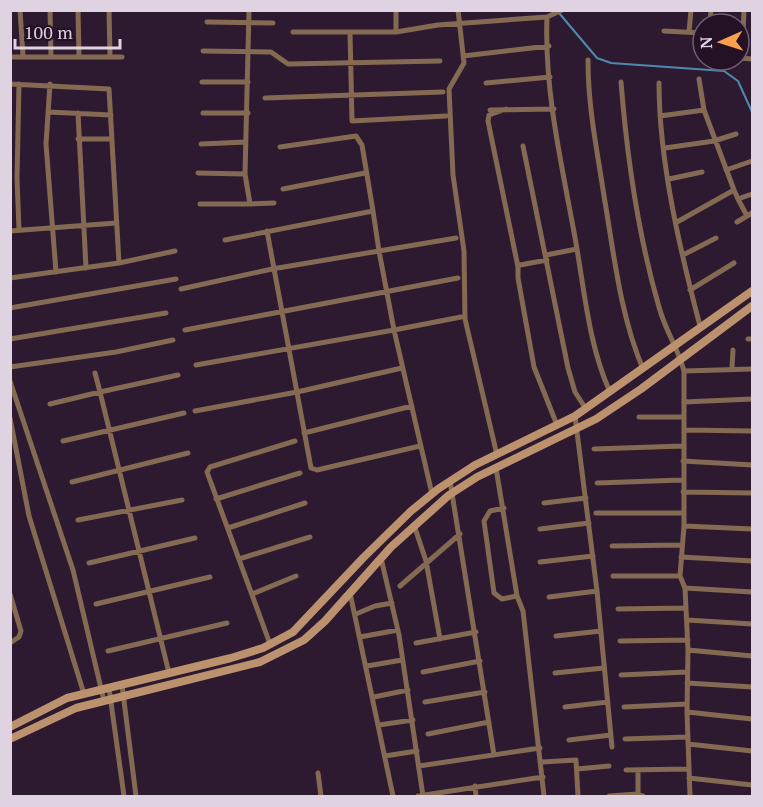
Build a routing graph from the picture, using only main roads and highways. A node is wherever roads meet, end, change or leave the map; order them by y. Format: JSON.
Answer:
{"nodes":[{"id":1,"x":753,"y":291,"type":"edge"},
{"id":2,"x":753,"y":306,"type":"edge"},
{"id":3,"x":10,"y":728,"type":"edge"},
{"id":4,"x":10,"y":739,"type":"edge"}],
"edges":[{"from":1,"to":3,"type":"main road"},
{"from":2,"to":4,"type":"main road"}]}
